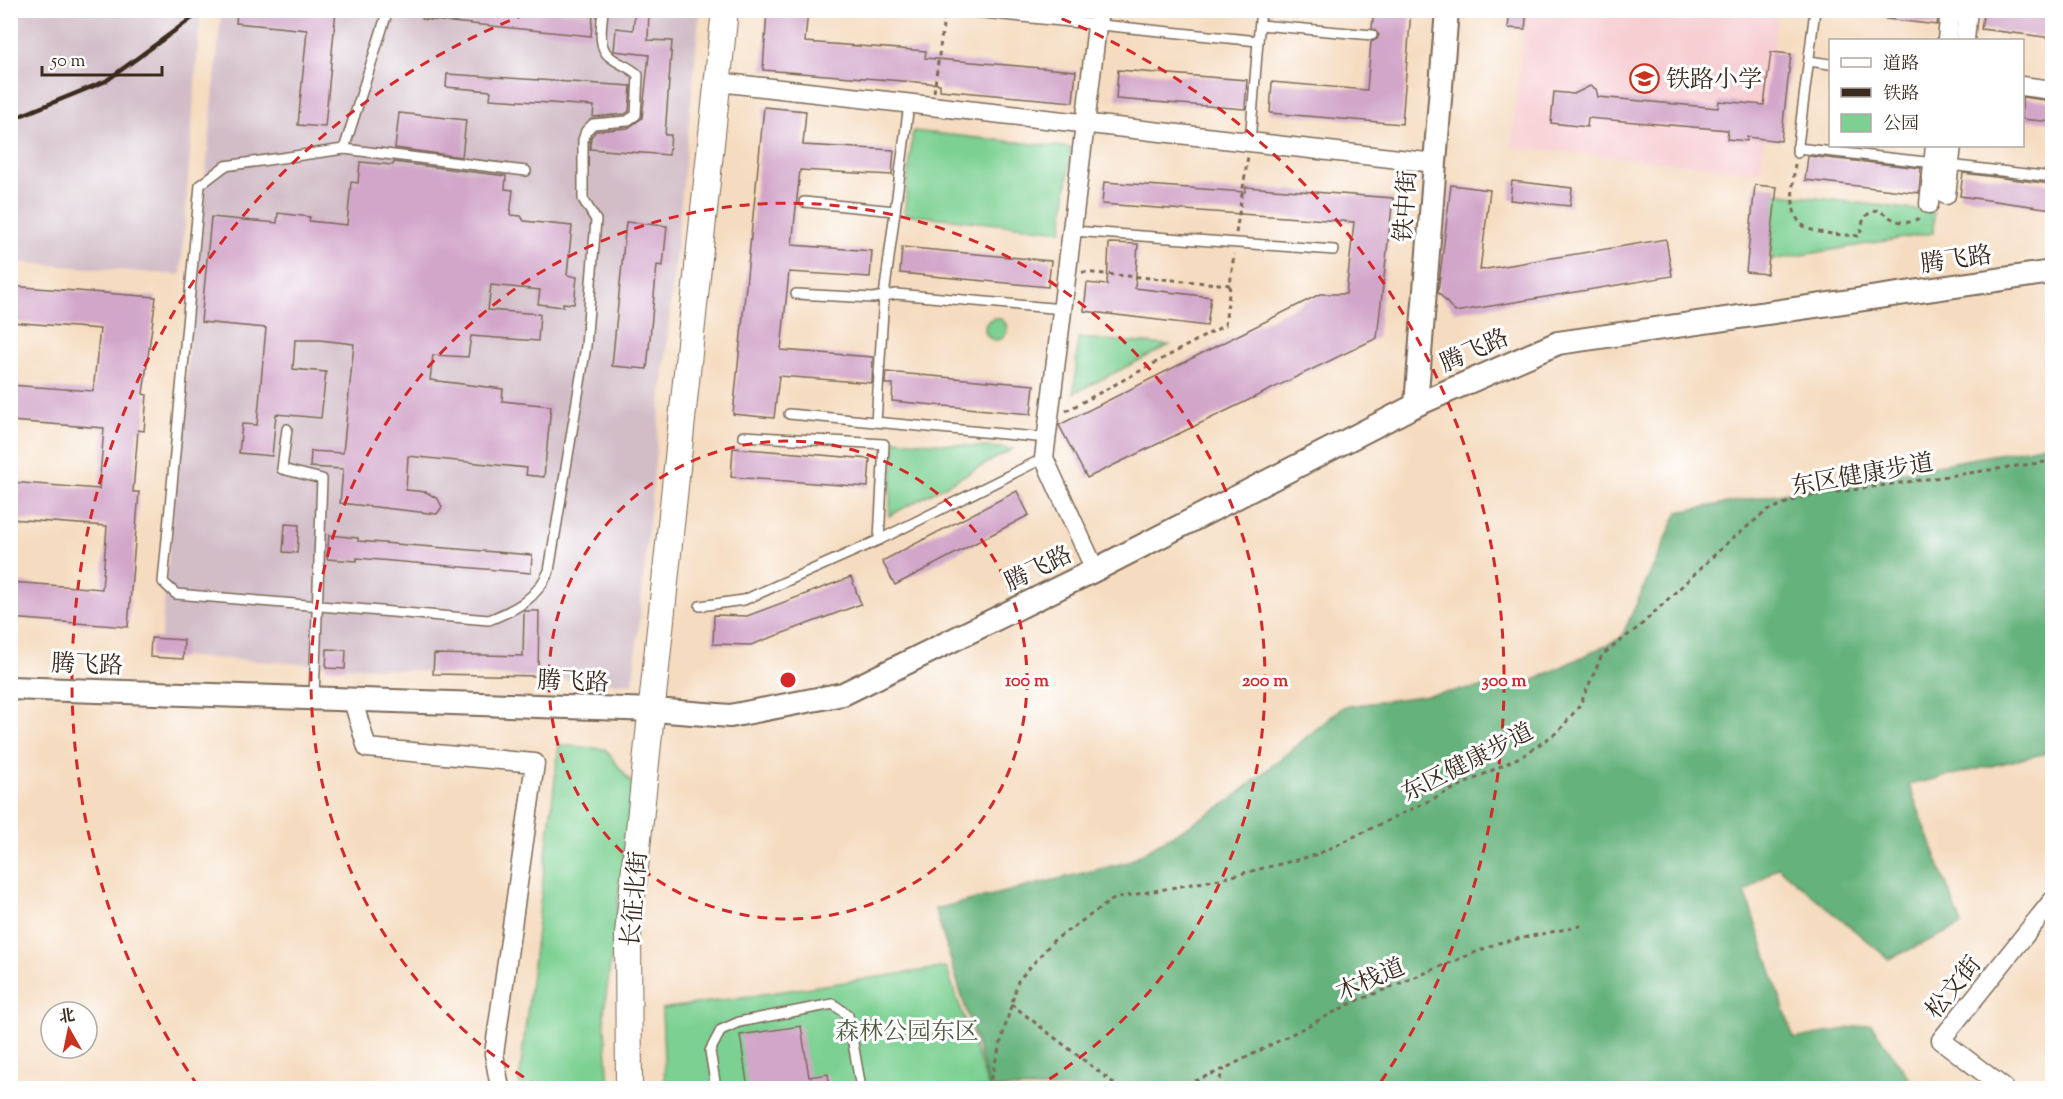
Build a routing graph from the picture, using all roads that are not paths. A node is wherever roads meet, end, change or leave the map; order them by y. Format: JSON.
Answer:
{"nodes":[{"id":1,"x":388,"y":10,"type":"edge"},
{"id":2,"x":603,"y":10,"type":"edge"},
{"id":3,"x":726,"y":10,"type":"edge"},
{"id":4,"x":954,"y":10,"type":"edge"},
{"id":5,"x":1261,"y":10,"type":"edge"},
{"id":6,"x":1447,"y":10,"type":"edge"},
{"id":7,"x":1815,"y":10,"type":"edge"},
{"id":8,"x":1950,"y":10,"type":"edge"},
{"id":9,"x":1968,"y":10,"type":"edge"},
{"id":10,"x":1098,"y":18,"type":"edge"},
{"id":11,"x":1260,"y":26,"type":"junction"},
{"id":12,"x":1372,"y":34,"type":"dead end"},
{"id":13,"x":1947,"y":39,"type":"edge"},
{"id":14,"x":1965,"y":39,"type":"edge"},
{"id":15,"x":1258,"y":41,"type":"junction"},
{"id":16,"x":1809,"y":62,"type":"junction"},
{"id":17,"x":1829,"y":64,"type":"edge"},
{"id":18,"x":718,"y":82,"type":"junction"},
{"id":19,"x":2024,"y":86,"type":"edge"},
{"id":20,"x":2052,"y":90,"type":"edge"},
{"id":21,"x":909,"y":104,"type":"junction"},
{"id":22,"x":1087,"y":124,"type":"junction"},
{"id":23,"x":1250,"y":142,"type":"junction"},
{"id":24,"x":1951,"y":147,"type":"edge"},
{"id":25,"x":344,"y":149,"type":"junction"},
{"id":26,"x":1939,"y":158,"type":"edge"},
{"id":27,"x":1435,"y":163,"type":"junction"},
{"id":28,"x":526,"y":171,"type":"dead end"},
{"id":29,"x":2052,"y":177,"type":"edge"},
{"id":30,"x":1946,"y":195,"type":"dead end"},
{"id":31,"x":804,"y":202,"type":"dead end"},
{"id":32,"x":1929,"y":204,"type":"road end"},
{"id":33,"x":895,"y":211,"type":"junction"},
{"id":34,"x":1073,"y":231,"type":"junction"},
{"id":35,"x":1334,"y":250,"type":"dead end"},
{"id":36,"x":2052,"y":272,"type":"edge"},
{"id":37,"x":796,"y":294,"type":"dead end"},
{"id":38,"x":884,"y":296,"type":"junction"},
{"id":39,"x":1063,"y":309,"type":"junction"},
{"id":40,"x":1416,"y":405,"type":"junction"},
{"id":41,"x":789,"y":414,"type":"dead end"},
{"id":42,"x":876,"y":422,"type":"junction"},
{"id":43,"x":287,"y":429,"type":"dead end"},
{"id":44,"x":1048,"y":429,"type":"junction"},
{"id":45,"x":743,"y":436,"type":"dead end"},
{"id":46,"x":1044,"y":458,"type":"junction"},
{"id":47,"x":879,"y":540,"type":"junction"},
{"id":48,"x":1095,"y":570,"type":"junction"},
{"id":49,"x":317,"y":606,"type":"junction"},
{"id":50,"x":700,"y":606,"type":"dead end"},
{"id":51,"x":10,"y":688,"type":"edge"},
{"id":52,"x":314,"y":699,"type":"junction"},
{"id":53,"x":353,"y":701,"type":"junction"},
{"id":54,"x":654,"y":710,"type":"junction"},
{"id":55,"x":2052,"y":901,"type":"edge"},
{"id":56,"x":500,"y":1089,"type":"edge"},
{"id":57,"x":629,"y":1089,"type":"edge"},
{"id":58,"x":716,"y":1089,"type":"edge"},
{"id":59,"x":861,"y":1089,"type":"edge"},
{"id":60,"x":2004,"y":1089,"type":"edge"}],
"edges":[{"from":1,"to":25,"type":"lane"},
{"from":2,"to":49,"type":"lane"},
{"from":3,"to":18,"type":"main road","name":"长征北街"},
{"from":4,"to":10,"type":"lane"},
{"from":5,"to":11,"type":"lane"},
{"from":6,"to":27,"type":"street","name":"铁中街"},
{"from":7,"to":16,"type":"lane"},
{"from":8,"to":13,"type":"street"},
{"from":9,"to":14,"type":"street"},
{"from":10,"to":15,"type":"lane"},
{"from":10,"to":22,"type":"street"},
{"from":11,"to":12,"type":"lane"},
{"from":11,"to":15,"type":"lane"},
{"from":15,"to":23,"type":"lane"},
{"from":16,"to":17,"type":"lane"},
{"from":16,"to":26,"type":"lane"},
{"from":18,"to":21,"type":"street"},
{"from":18,"to":54,"type":"main road","name":"长征北街"},
{"from":19,"to":20,"type":"street"},
{"from":21,"to":22,"type":"street"},
{"from":21,"to":33,"type":"lane"},
{"from":22,"to":23,"type":"street"},
{"from":22,"to":34,"type":"street"},
{"from":23,"to":27,"type":"street"},
{"from":24,"to":26,"type":"street"},
{"from":25,"to":28,"type":"lane"},
{"from":25,"to":49,"type":"lane"},
{"from":26,"to":29,"type":"lane"},
{"from":26,"to":30,"type":"street"},
{"from":26,"to":32,"type":"street"},
{"from":27,"to":40,"type":"street","name":"铁中街"},
{"from":31,"to":33,"type":"lane"},
{"from":33,"to":38,"type":"lane"},
{"from":34,"to":35,"type":"lane"},
{"from":34,"to":39,"type":"street"},
{"from":36,"to":40,"type":"street","name":"腾飞路"},
{"from":37,"to":38,"type":"lane"},
{"from":38,"to":39,"type":"lane"},
{"from":38,"to":42,"type":"lane"},
{"from":39,"to":44,"type":"street"},
{"from":40,"to":48,"type":"street","name":"腾飞路"},
{"from":41,"to":42,"type":"lane"},
{"from":42,"to":44,"type":"lane"},
{"from":43,"to":49,"type":"lane"},
{"from":44,"to":46,"type":"street"},
{"from":45,"to":47,"type":"lane"},
{"from":46,"to":47,"type":"lane"},
{"from":46,"to":48,"type":"street"},
{"from":47,"to":50,"type":"lane"},
{"from":48,"to":54,"type":"street","name":"腾飞路"},
{"from":49,"to":52,"type":"lane"},
{"from":51,"to":52,"type":"street","name":"腾飞路"},
{"from":52,"to":53,"type":"street","name":"腾飞路"},
{"from":53,"to":54,"type":"street","name":"腾飞路"},
{"from":53,"to":56,"type":"street"},
{"from":54,"to":57,"type":"main road","name":"长征北街"},
{"from":55,"to":60,"type":"street","name":"松文街"},
{"from":58,"to":59,"type":"lane"}]}
